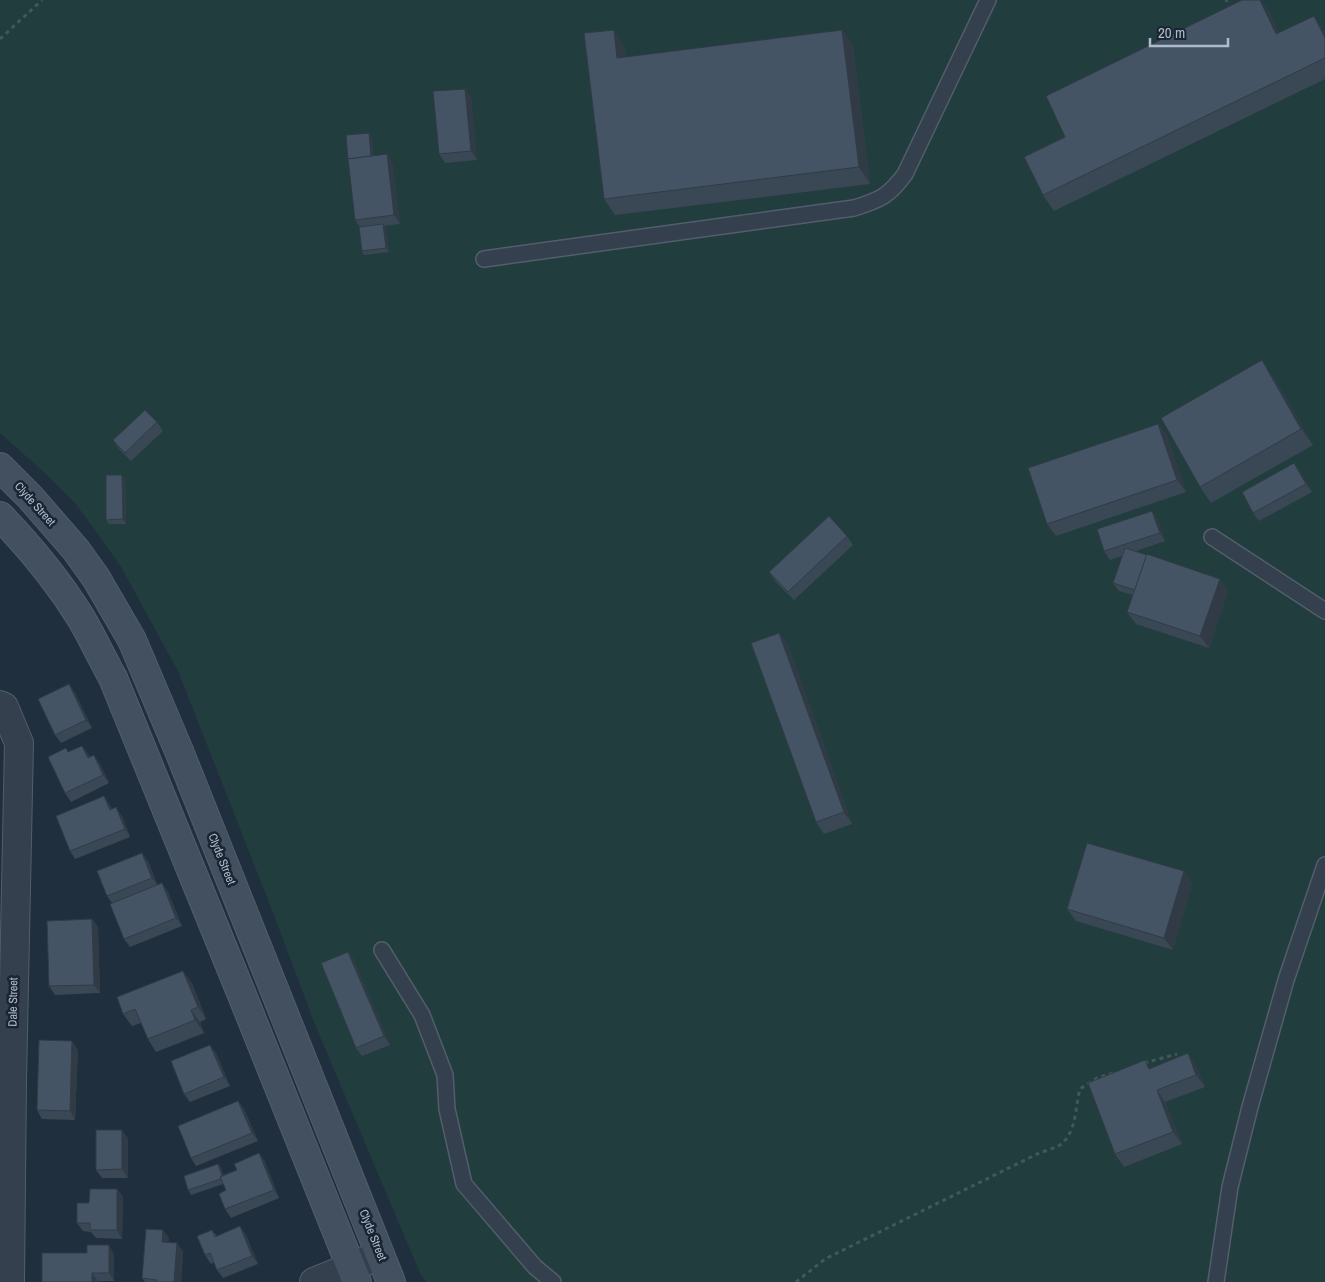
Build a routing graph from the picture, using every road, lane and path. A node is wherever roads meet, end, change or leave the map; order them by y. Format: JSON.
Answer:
{"nodes":[{"id":1,"x":42,"y":0,"type":"edge"},
{"id":2,"x":988,"y":0,"type":"edge"},
{"id":3,"x":0,"y":39,"type":"edge"},
{"id":4,"x":484,"y":258,"type":"dead end"},
{"id":5,"x":0,"y":467,"type":"edge"},
{"id":6,"x":0,"y":516,"type":"edge"},
{"id":7,"x":1212,"y":537,"type":"dead end"},
{"id":8,"x":1325,"y":611,"type":"edge"},
{"id":9,"x":6,"y":714,"type":"edge"},
{"id":10,"x":1325,"y":865,"type":"edge"},
{"id":11,"x":382,"y":950,"type":"dead end"},
{"id":12,"x":1178,"y":1054,"type":"dead end"},
{"id":13,"x":1141,"y":1064,"type":"edge"},
{"id":14,"x":1123,"y":1070,"type":"edge"},
{"id":15,"x":380,"y":1255,"type":"junction"},
{"id":16,"x":354,"y":1274,"type":"edge"},
{"id":17,"x":10,"y":1282,"type":"edge"},
{"id":18,"x":314,"y":1282,"type":"edge"},
{"id":19,"x":391,"y":1282,"type":"edge"},
{"id":20,"x":553,"y":1282,"type":"edge"},
{"id":21,"x":796,"y":1282,"type":"edge"},
{"id":22,"x":1216,"y":1282,"type":"edge"}],
"edges":[{"from":1,"to":3,"type":"path"},
{"from":2,"to":4,"type":"lane"},
{"from":5,"to":15,"type":"main road","name":"Clyde Street"},
{"from":6,"to":16,"type":"main road"},
{"from":7,"to":8,"type":"lane"},
{"from":9,"to":17,"type":"street","name":"Dale Street"},
{"from":10,"to":22,"type":"lane"},
{"from":11,"to":20,"type":"lane"},
{"from":12,"to":13,"type":"path"},
{"from":14,"to":21,"type":"path"},
{"from":15,"to":16,"type":"street"},
{"from":15,"to":19,"type":"main road","name":"Clyde Street"},
{"from":16,"to":18,"type":"street"}]}
